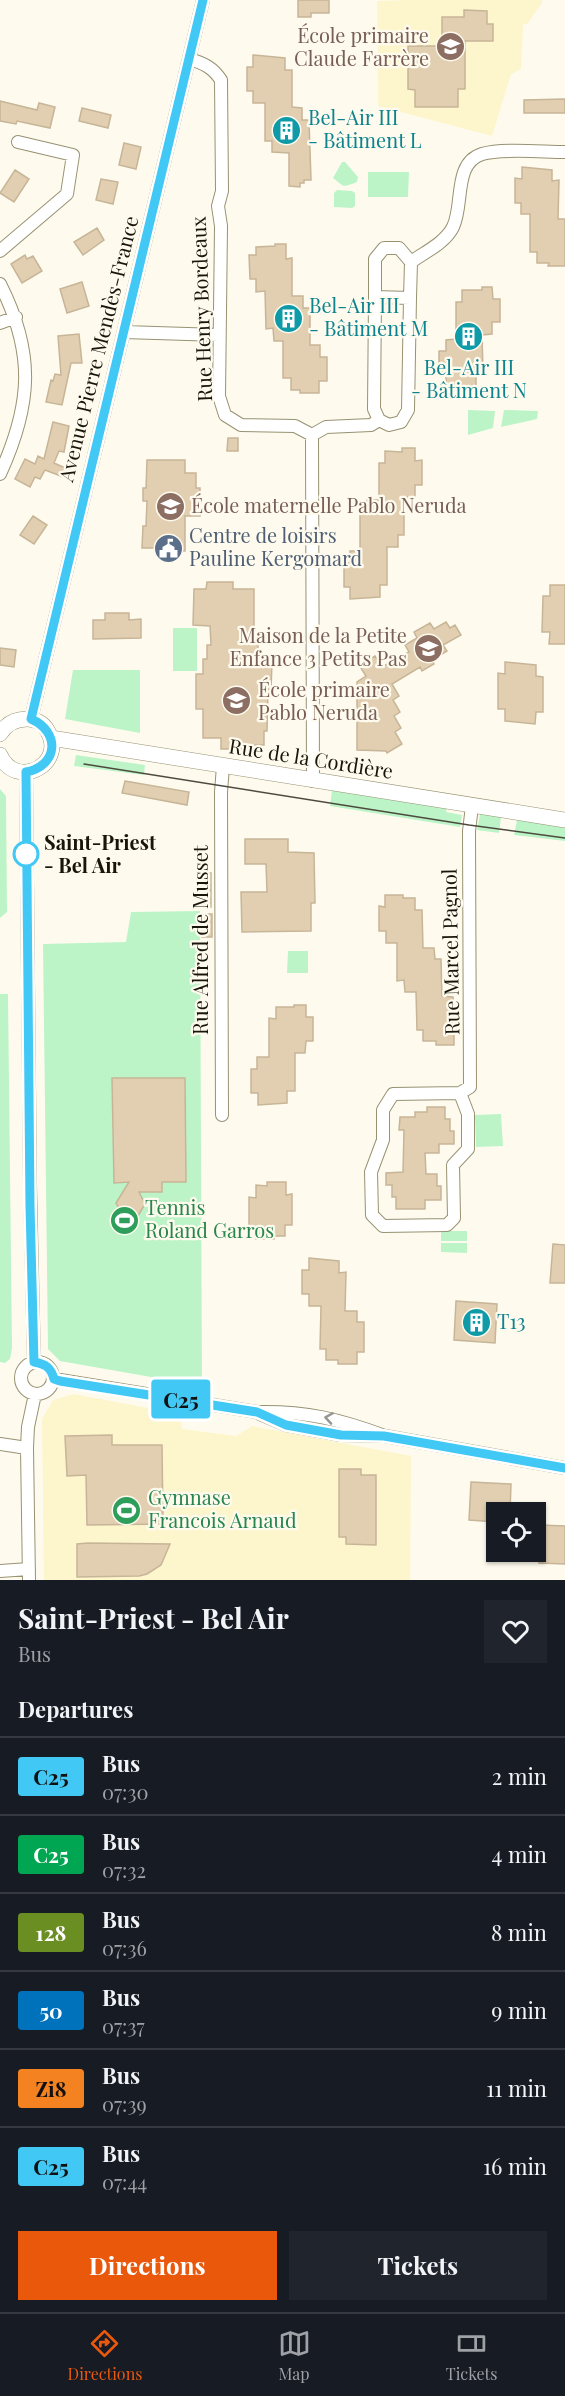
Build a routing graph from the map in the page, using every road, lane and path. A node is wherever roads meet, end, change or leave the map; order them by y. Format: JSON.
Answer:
{"nodes":[{"id":1,"x":203,"y":0,"type":"edge"},
{"id":2,"x":189,"y":59,"type":"junction"},
{"id":3,"x":18,"y":142,"type":"dead end"},
{"id":4,"x":565,"y":152,"type":"edge"},
{"id":5,"x":0,"y":251,"type":"edge"},
{"id":6,"x":411,"y":262,"type":"junction"},
{"id":7,"x":0,"y":284,"type":"edge"},
{"id":8,"x":375,"y":297,"type":"junction"},
{"id":9,"x":410,"y":298,"type":"junction"},
{"id":10,"x":16,"y":317,"type":"junction"},
{"id":11,"x":0,"y":323,"type":"edge"},
{"id":12,"x":124,"y":332,"type":"junction"},
{"id":13,"x":219,"y":335,"type":"junction"},
{"id":14,"x":379,"y":420,"type":"junction"},
{"id":15,"x":312,"y":435,"type":"junction"},
{"id":16,"x":0,"y":474,"type":"edge"},
{"id":17,"x":31,"y":719,"type":"junction"},
{"id":18,"x":0,"y":734,"type":"edge"},
{"id":19,"x":51,"y":738,"type":"junction"},
{"id":20,"x":0,"y":755,"type":"edge"},
{"id":21,"x":223,"y":766,"type":"junction"},
{"id":22,"x":26,"y":772,"type":"junction"},
{"id":23,"x":313,"y":781,"type":"junction"},
{"id":24,"x":472,"y":806,"type":"junction"},
{"id":25,"x":565,"y":820,"type":"edge"},
{"id":26,"x":460,"y":1093,"type":"junction"},
{"id":27,"x":222,"y":1115,"type":"dead end"},
{"id":28,"x":34,"y":1362,"type":"junction"},
{"id":29,"x":54,"y":1379,"type":"junction"},
{"id":30,"x":35,"y":1394,"type":"junction"},
{"id":31,"x":0,"y":1444,"type":"edge"},
{"id":32,"x":27,"y":1448,"type":"junction"},
{"id":33,"x":565,"y":1468,"type":"edge"},
{"id":34,"x":0,"y":1571,"type":"edge"},
{"id":35,"x":29,"y":1575,"type":"edge"}],
"edges":[{"from":1,"to":2,"type":"street","name":"Avenue Pierre Mendès-France"},
{"from":2,"to":12,"type":"street","name":"Avenue Pierre Mendès-France"},
{"from":2,"to":13,"type":"street","name":"Rue Henry Bordeaux"},
{"from":3,"to":5,"type":"street"},
{"from":4,"to":6,"type":"street"},
{"from":6,"to":8,"type":"street"},
{"from":6,"to":9,"type":"street"},
{"from":7,"to":10,"type":"street"},
{"from":8,"to":9,"type":"street"},
{"from":8,"to":14,"type":"street"},
{"from":9,"to":14,"type":"street"},
{"from":10,"to":11,"type":"street"},
{"from":10,"to":16,"type":"street"},
{"from":12,"to":13,"type":"street"},
{"from":12,"to":17,"type":"street","name":"Avenue Pierre Mendès-France"},
{"from":13,"to":15,"type":"street","name":"Rue Henry Bordeaux"},
{"from":14,"to":15,"type":"street"},
{"from":15,"to":23,"type":"street"},
{"from":17,"to":18,"type":"street"},
{"from":17,"to":19,"type":"street"},
{"from":19,"to":21,"type":"street","name":"Rue de la Cordière"},
{"from":19,"to":22,"type":"street"},
{"from":20,"to":22,"type":"street"},
{"from":21,"to":23,"type":"street","name":"Rue de la Cordière"},
{"from":21,"to":27,"type":"street","name":"Rue Alfred de Musset"},
{"from":22,"to":28,"type":"street"},
{"from":23,"to":24,"type":"street","name":"Rue de la Cordière"},
{"from":24,"to":25,"type":"street","name":"Rue de la Cordière"},
{"from":24,"to":26,"type":"street","name":"Rue Marcel Pagnol"},
{"from":26,"to":26,"type":"street"},
{"from":28,"to":29,"type":"street"},
{"from":28,"to":30,"type":"street"},
{"from":29,"to":30,"type":"street"},
{"from":29,"to":33,"type":"street"},
{"from":30,"to":32,"type":"street"},
{"from":31,"to":32,"type":"street"},
{"from":32,"to":35,"type":"street"},
{"from":34,"to":35,"type":"street"}]}
